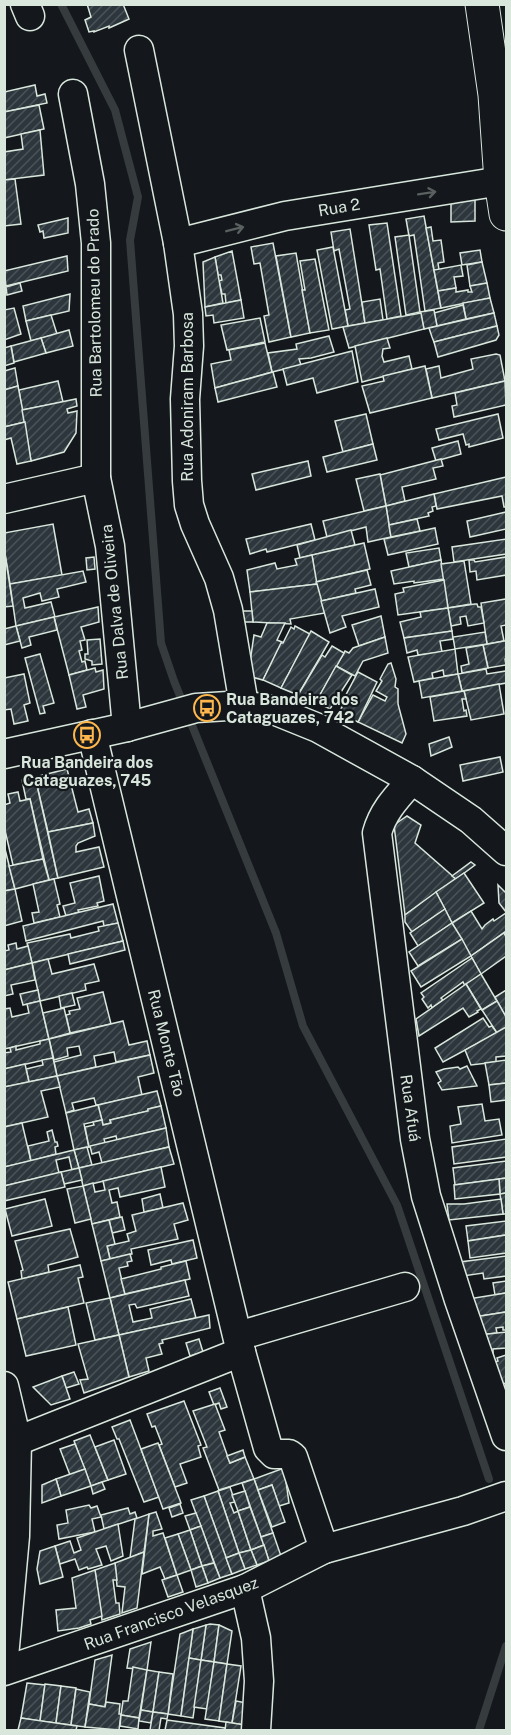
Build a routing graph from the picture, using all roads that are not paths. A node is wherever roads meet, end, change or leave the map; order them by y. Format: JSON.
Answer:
{"nodes":[{"id":1,"x":482,"y":4,"type":"edge"},
{"id":2,"x":139,"y":50,"type":"dead end"},
{"id":3,"x":73,"y":94,"type":"dead end"},
{"id":4,"x":501,"y":181,"type":"junction"},
{"id":5,"x":507,"y":214,"type":"edge"},
{"id":6,"x":178,"y":243,"type":"junction"},
{"id":7,"x":96,"y":478,"type":"junction"},
{"id":8,"x":4,"y":499,"type":"edge"},
{"id":9,"x":244,"y":705,"type":"junction"},
{"id":10,"x":140,"y":723,"type":"junction"},
{"id":11,"x":92,"y":734,"type":"junction"},
{"id":12,"x":4,"y":754,"type":"edge"},
{"id":13,"x":412,"y":780,"type":"junction"},
{"id":14,"x":507,"y":851,"type":"edge"},
{"id":15,"x":405,"y":1287,"type":"dead end"},
{"id":16,"x":240,"y":1344,"type":"junction"},
{"id":17,"x":4,"y":1386,"type":"edge"},
{"id":18,"x":507,"y":1436,"type":"edge"},
{"id":19,"x":17,"y":1441,"type":"junction"},
{"id":20,"x":507,"y":1496,"type":"edge"},
{"id":21,"x":324,"y":1549,"type":"junction"},
{"id":22,"x":245,"y":1589,"type":"junction"},
{"id":23,"x":4,"y":1657,"type":"edge"},
{"id":24,"x":4,"y":1671,"type":"edge"},
{"id":25,"x":256,"y":1731,"type":"edge"}],
"edges":[{"from":1,"to":4,"type":"main road"},
{"from":2,"to":6,"type":"street","name":"Rua Adoniram Barbosa"},
{"from":3,"to":7,"type":"street","name":"Rua Bartolomeu do Prado"},
{"from":4,"to":5,"type":"main road"},
{"from":6,"to":4,"type":"street","name":"Rua 2","one_way":true},
{"from":6,"to":9,"type":"street","name":"Rua Adoniram Barbosa"},
{"from":7,"to":8,"type":"street"},
{"from":7,"to":10,"type":"street","name":"Rua Dalva de Oliveira"},
{"from":9,"to":10,"type":"street"},
{"from":9,"to":13,"type":"street"},
{"from":10,"to":11,"type":"street"},
{"from":11,"to":12,"type":"street"},
{"from":11,"to":16,"type":"street","name":"Rua Monte Tão"},
{"from":13,"to":14,"type":"street"},
{"from":13,"to":18,"type":"street","name":"Rua Afuá"},
{"from":15,"to":16,"type":"street"},
{"from":16,"to":19,"type":"street"},
{"from":16,"to":21,"type":"street","name":"Rua Monte Tão"},
{"from":17,"to":19,"type":"street"},
{"from":19,"to":23,"type":"street"},
{"from":20,"to":21,"type":"street","name":"Rua Francisco Velasquez"},
{"from":21,"to":22,"type":"street","name":"Rua Francisco Velasquez"},
{"from":22,"to":24,"type":"street","name":"Rua Francisco Velasquez"},
{"from":22,"to":25,"type":"street"}]}
